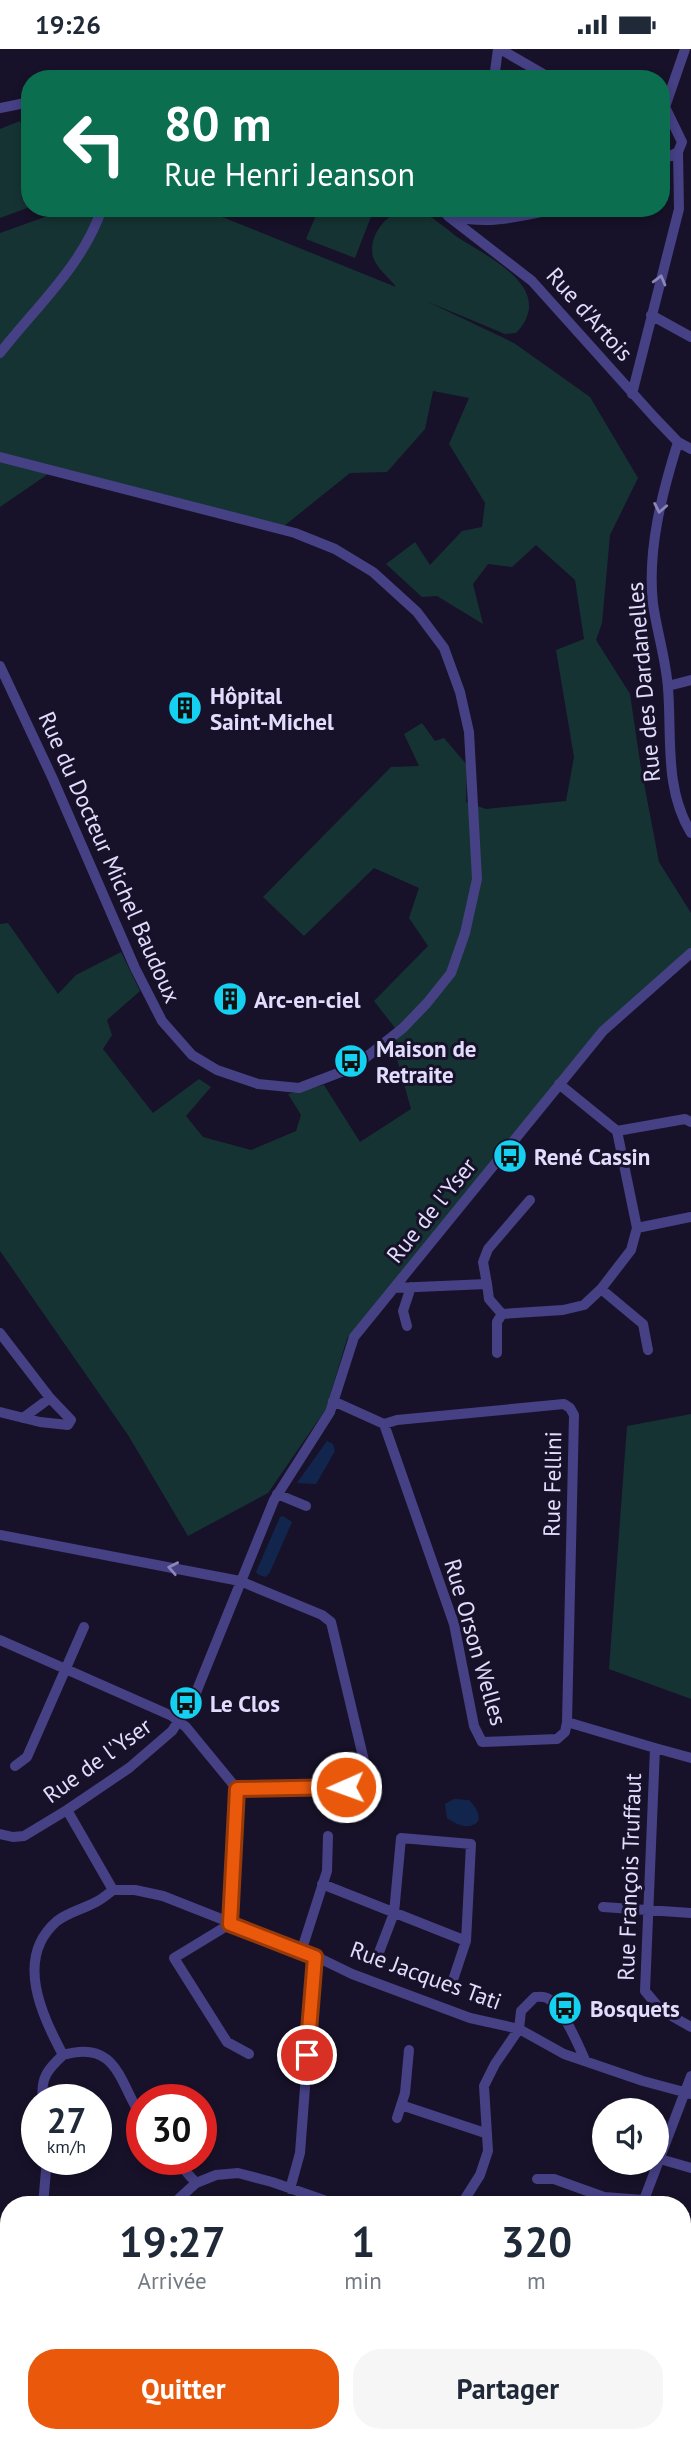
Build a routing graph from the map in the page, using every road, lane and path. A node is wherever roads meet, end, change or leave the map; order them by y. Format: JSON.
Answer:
{"nodes":[{"id":1,"x":499,"y":49,"type":"edge"},
{"id":2,"x":685,"y":49,"type":"edge"},
{"id":3,"x":496,"y":70,"type":"edge"},
{"id":4,"x":536,"y":70,"type":"edge"},
{"id":5,"x":670,"y":89,"type":"edge"},
{"id":6,"x":21,"y":104,"type":"edge"},
{"id":7,"x":0,"y":108,"type":"edge"},
{"id":8,"x":670,"y":120,"type":"edge"},
{"id":9,"x":684,"y":145,"type":"edge"},
{"id":10,"x":99,"y":217,"type":"edge"},
{"id":11,"x":449,"y":217,"type":"edge"},
{"id":12,"x":453,"y":217,"type":"edge"},
{"id":13,"x":512,"y":217,"type":"edge"},
{"id":14,"x":483,"y":220,"type":"junction"},
{"id":15,"x":477,"y":238,"type":"junction"},
{"id":16,"x":651,"y":315,"type":"junction"},
{"id":17,"x":691,"y":337,"type":"edge"},
{"id":18,"x":0,"y":353,"type":"edge"},
{"id":19,"x":632,"y":394,"type":"junction"},
{"id":20,"x":678,"y":442,"type":"junction"},
{"id":21,"x":691,"y":449,"type":"edge"},
{"id":22,"x":0,"y":457,"type":"edge"},
{"id":23,"x":0,"y":666,"type":"edge"},
{"id":24,"x":691,"y":680,"type":"edge"},
{"id":25,"x":668,"y":686,"type":"junction"},
{"id":26,"x":691,"y":833,"type":"edge"},
{"id":27,"x":691,"y":953,"type":"edge"},
{"id":28,"x":559,"y":1084,"type":"junction"},
{"id":29,"x":691,"y":1122,"type":"edge"},
{"id":30,"x":617,"y":1131,"type":"junction"},
{"id":31,"x":530,"y":1200,"type":"dead end"},
{"id":32,"x":691,"y":1217,"type":"edge"},
{"id":33,"x":637,"y":1228,"type":"junction"},
{"id":34,"x":487,"y":1284,"type":"junction"},
{"id":35,"x":411,"y":1287,"type":"junction"},
{"id":36,"x":394,"y":1288,"type":"junction"},
{"id":37,"x":601,"y":1289,"type":"junction"},
{"id":38,"x":502,"y":1314,"type":"junction"},
{"id":39,"x":407,"y":1326,"type":"dead end"},
{"id":40,"x":0,"y":1333,"type":"edge"},
{"id":41,"x":648,"y":1350,"type":"dead end"},
{"id":42,"x":497,"y":1353,"type":"dead end"},
{"id":43,"x":50,"y":1398,"type":"junction"},
{"id":44,"x":333,"y":1401,"type":"junction"},
{"id":45,"x":0,"y":1412,"type":"edge"},
{"id":46,"x":23,"y":1418,"type":"junction"},
{"id":47,"x":384,"y":1424,"type":"junction"},
{"id":48,"x":277,"y":1494,"type":"junction"},
{"id":49,"x":306,"y":1506,"type":"dead end"},
{"id":50,"x":0,"y":1535,"type":"edge"},
{"id":51,"x":240,"y":1581,"type":"junction"},
{"id":52,"x":84,"y":1627,"type":"dead end"},
{"id":53,"x":0,"y":1640,"type":"edge"},
{"id":54,"x":66,"y":1667,"type":"junction"},
{"id":55,"x":179,"y":1721,"type":"junction"},
{"id":56,"x":567,"y":1722,"type":"junction"},
{"id":57,"x":655,"y":1748,"type":"junction"},
{"id":58,"x":691,"y":1758,"type":"edge"},
{"id":59,"x":15,"y":1766,"type":"dead end"},
{"id":60,"x":237,"y":1789,"type":"junction"},
{"id":61,"x":67,"y":1810,"type":"junction"},
{"id":62,"x":0,"y":1834,"type":"edge"},
{"id":63,"x":328,"y":1836,"type":"dead end"},
{"id":64,"x":321,"y":1884,"type":"junction"},
{"id":65,"x":113,"y":1889,"type":"junction"},
{"id":66,"x":603,"y":1907,"type":"dead end"},
{"id":67,"x":647,"y":1910,"type":"junction"},
{"id":68,"x":394,"y":1913,"type":"junction"},
{"id":69,"x":691,"y":1913,"type":"edge"},
{"id":70,"x":230,"y":1924,"type":"junction"},
{"id":71,"x":466,"y":1941,"type":"junction"},
{"id":72,"x":301,"y":1952,"type":"junction"},
{"id":73,"x":378,"y":1955,"type":"dead end"},
{"id":74,"x":315,"y":1957,"type":"junction"},
{"id":75,"x":452,"y":1983,"type":"dead end"},
{"id":76,"x":691,"y":2027,"type":"edge"},
{"id":77,"x":519,"y":2029,"type":"junction"},
{"id":78,"x":409,"y":2050,"type":"dead end"},
{"id":79,"x":63,"y":2055,"type":"junction"},
{"id":80,"x":249,"y":2055,"type":"dead end"},
{"id":81,"x":584,"y":2060,"type":"junction"},
{"id":82,"x":691,"y":2075,"type":"edge"},
{"id":83,"x":42,"y":2084,"type":"edge"},
{"id":84,"x":126,"y":2087,"type":"edge"},
{"id":85,"x":688,"y":2092,"type":"edge"},
{"id":86,"x":401,"y":2105,"type":"junction"},
{"id":87,"x":397,"y":2118,"type":"dead end"},
{"id":88,"x":485,"y":2133,"type":"junction"},
{"id":89,"x":669,"y":2137,"type":"edge"},
{"id":90,"x":669,"y":2162,"type":"edge"},
{"id":91,"x":691,"y":2168,"type":"edge"},
{"id":92,"x":46,"y":2175,"type":"edge"},
{"id":93,"x":189,"y":2175,"type":"edge"},
{"id":94,"x":653,"y":2175,"type":"edge"},
{"id":95,"x":537,"y":2179,"type":"dead end"},
{"id":96,"x":196,"y":2183,"type":"junction"},
{"id":97,"x":290,"y":2189,"type":"junction"},
{"id":98,"x":44,"y":2196,"type":"edge"},
{"id":99,"x":182,"y":2196,"type":"edge"},
{"id":100,"x":311,"y":2196,"type":"edge"},
{"id":101,"x":467,"y":2196,"type":"edge"},
{"id":102,"x":601,"y":2196,"type":"edge"},
{"id":103,"x":645,"y":2196,"type":"edge"}],
"edges":[{"from":1,"to":3,"type":"street"},
{"from":1,"to":4,"type":"street"},
{"from":2,"to":5,"type":"street"},
{"from":6,"to":7,"type":"street"},
{"from":8,"to":9,"type":"street"},
{"from":16,"to":9,"type":"street","one_way":true},
{"from":10,"to":18,"type":"street"},
{"from":11,"to":15,"type":"street","name":"Rue d'Artois"},
{"from":12,"to":14,"type":"street"},
{"from":13,"to":14,"type":"street"},
{"from":14,"to":15,"type":"street"},
{"from":15,"to":19,"type":"street","name":"Rue d'Artois"},
{"from":16,"to":17,"type":"street"},
{"from":16,"to":19,"type":"street"},
{"from":19,"to":20,"type":"street","name":"Rue d'Artois"},
{"from":20,"to":21,"type":"street","name":"Rue d'Artois"},
{"from":20,"to":25,"type":"street","name":"Rue des Dardanelles","one_way":true},
{"from":22,"to":23,"type":"street","name":"Rue du Docteur Michel Baudoux"},
{"from":24,"to":25,"type":"street"},
{"from":25,"to":26,"type":"street","name":"Rue des Dardanelles"},
{"from":27,"to":28,"type":"street","name":"Rue de l'Yser"},
{"from":28,"to":30,"type":"street"},
{"from":28,"to":36,"type":"street","name":"Rue de l'Yser"},
{"from":29,"to":30,"type":"street"},
{"from":30,"to":33,"type":"street"},
{"from":31,"to":34,"type":"street"},
{"from":32,"to":33,"type":"street"},
{"from":33,"to":37,"type":"street"},
{"from":34,"to":35,"type":"street"},
{"from":34,"to":38,"type":"street"},
{"from":35,"to":36,"type":"street"},
{"from":35,"to":39,"type":"street"},
{"from":36,"to":44,"type":"street","name":"Rue de l'Yser"},
{"from":37,"to":38,"type":"street"},
{"from":37,"to":41,"type":"street"},
{"from":38,"to":42,"type":"street"},
{"from":40,"to":43,"type":"street"},
{"from":43,"to":46,"type":"street"},
{"from":43,"to":46,"type":"street"},
{"from":44,"to":47,"type":"street"},
{"from":44,"to":48,"type":"street","name":"Rue de l'Yser"},
{"from":45,"to":46,"type":"street"},
{"from":47,"to":56,"type":"street","name":"Rue Orson Welles"},
{"from":47,"to":56,"type":"street","name":"Rue Fellini"},
{"from":48,"to":49,"type":"street"},
{"from":48,"to":51,"type":"street","name":"Rue de l'Yser"},
{"from":51,"to":50,"type":"street","one_way":true},
{"from":51,"to":55,"type":"street","name":"Rue de l'Yser"},
{"from":51,"to":60,"type":"street"},
{"from":52,"to":54,"type":"street"},
{"from":53,"to":54,"type":"street"},
{"from":54,"to":55,"type":"street"},
{"from":54,"to":59,"type":"street"},
{"from":55,"to":60,"type":"street"},
{"from":55,"to":61,"type":"street","name":"Rue de l'Yser"},
{"from":56,"to":57,"type":"street","name":"Rue François Truffaut"},
{"from":57,"to":58,"type":"street","name":"Rue François Truffaut"},
{"from":57,"to":67,"type":"street","name":"Rue François Truffaut"},
{"from":60,"to":70,"type":"street"},
{"from":61,"to":62,"type":"street","name":"Rue de l'Yser"},
{"from":61,"to":65,"type":"street"},
{"from":63,"to":64,"type":"street"},
{"from":64,"to":68,"type":"street"},
{"from":64,"to":72,"type":"street"},
{"from":65,"to":70,"type":"street","name":"Rue Jacques Tati"},
{"from":65,"to":79,"type":"street"},
{"from":66,"to":67,"type":"street"},
{"from":67,"to":69,"type":"street"},
{"from":67,"to":76,"type":"street","name":"Rue François Truffaut"},
{"from":68,"to":71,"type":"street"},
{"from":68,"to":71,"type":"street"},
{"from":68,"to":73,"type":"street"},
{"from":70,"to":72,"type":"street","name":"Rue Jacques Tati"},
{"from":70,"to":80,"type":"street"},
{"from":71,"to":75,"type":"street"},
{"from":72,"to":74,"type":"street","name":"Rue Jacques Tati"},
{"from":74,"to":77,"type":"street","name":"Rue Jacques Tati"},
{"from":74,"to":97,"type":"street"},
{"from":77,"to":81,"type":"street","name":"Rue Jacques Tati"},
{"from":77,"to":81,"type":"street"},
{"from":77,"to":88,"type":"street"},
{"from":78,"to":86,"type":"street"},
{"from":79,"to":83,"type":"street"},
{"from":79,"to":84,"type":"street"},
{"from":81,"to":85,"type":"street","name":"Rue Jacques Tati"},
{"from":82,"to":85,"type":"street"},
{"from":85,"to":89,"type":"street"},
{"from":86,"to":87,"type":"street"},
{"from":86,"to":88,"type":"street"},
{"from":88,"to":101,"type":"street"},
{"from":90,"to":91,"type":"street"},
{"from":92,"to":98,"type":"street"},
{"from":93,"to":96,"type":"street"},
{"from":94,"to":103,"type":"street"},
{"from":95,"to":102,"type":"street"},
{"from":96,"to":97,"type":"street"},
{"from":96,"to":99,"type":"street"},
{"from":97,"to":100,"type":"street"}]}
